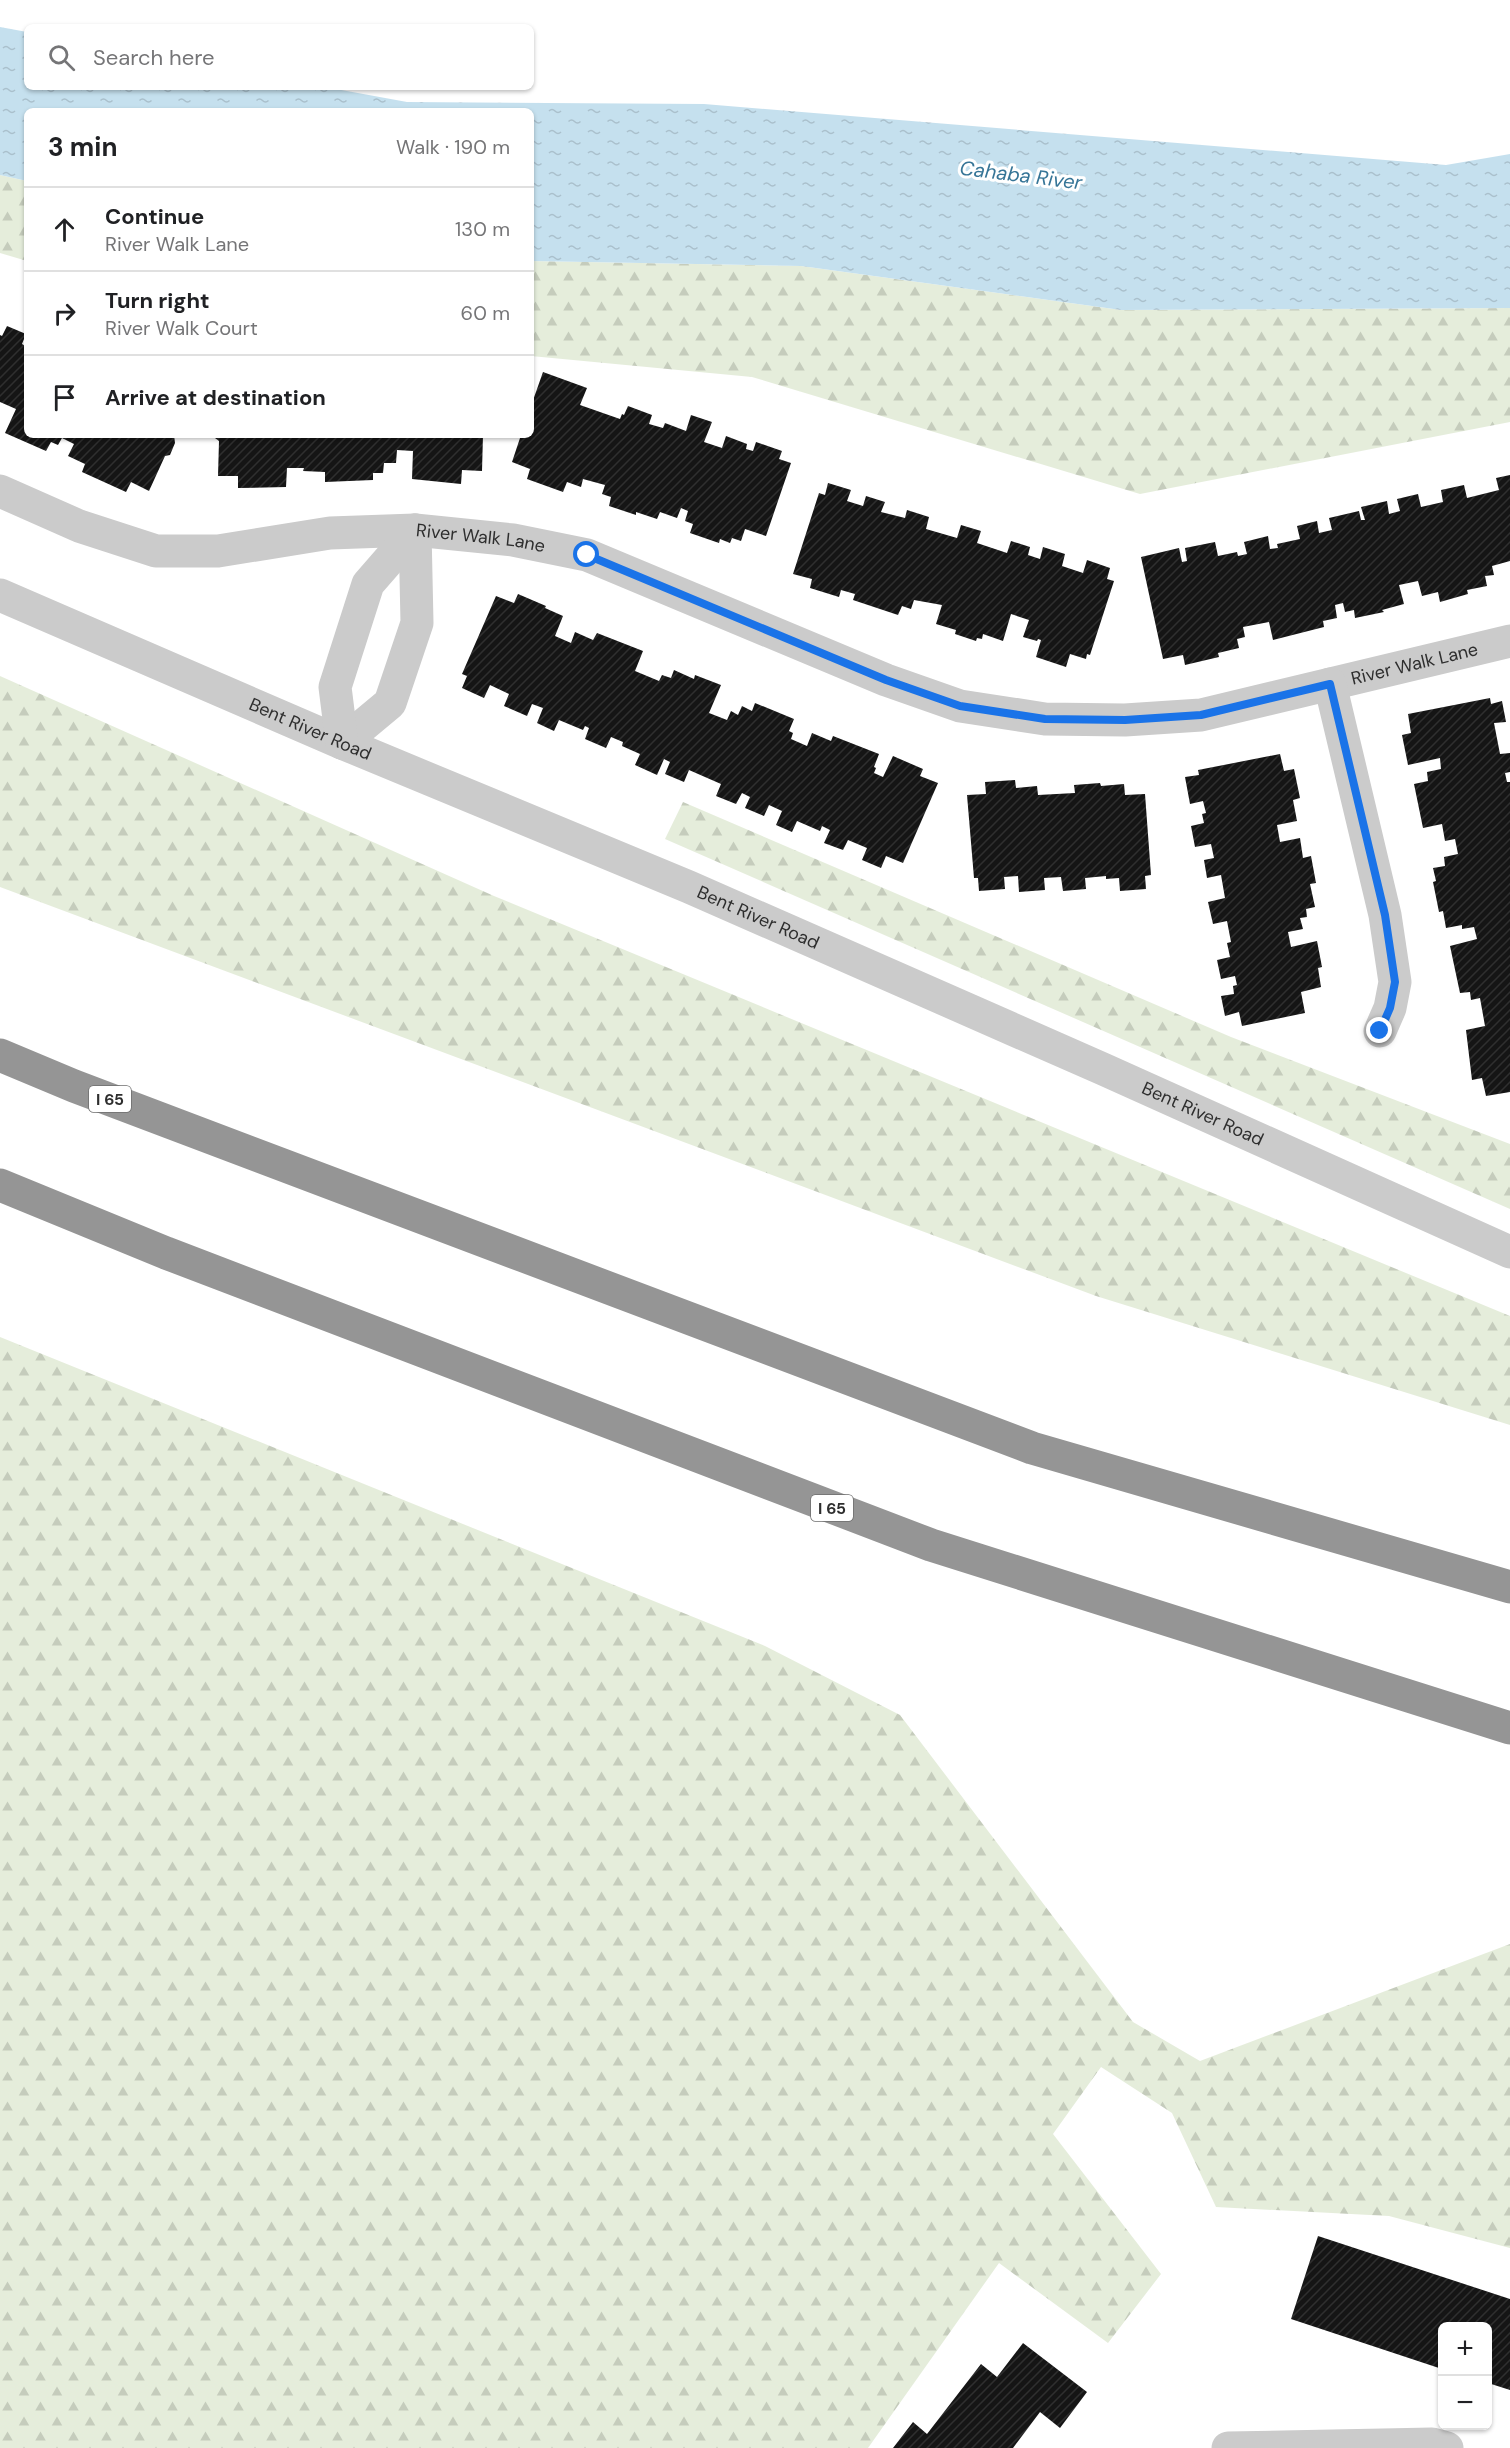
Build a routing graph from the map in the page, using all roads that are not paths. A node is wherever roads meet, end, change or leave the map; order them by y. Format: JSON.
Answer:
{"nodes":[{"id":1,"x":0,"y":491,"type":"edge"},
{"id":2,"x":415,"y":530,"type":"junction"},
{"id":3,"x":0,"y":595,"type":"edge"},
{"id":4,"x":1510,"y":641,"type":"edge"},
{"id":5,"x":1330,"y":684,"type":"junction"},
{"id":6,"x":342,"y":742,"type":"junction"},
{"id":7,"x":1380,"y":1031,"type":"dead end"},
{"id":8,"x":0,"y":1055,"type":"edge"},
{"id":9,"x":0,"y":1185,"type":"edge"},
{"id":10,"x":1510,"y":1251,"type":"edge"},
{"id":11,"x":1510,"y":1587,"type":"edge"},
{"id":12,"x":1510,"y":1728,"type":"edge"},
{"id":13,"x":1228,"y":2448,"type":"edge"},
{"id":14,"x":1447,"y":2448,"type":"edge"}],
"edges":[{"from":1,"to":2,"type":"street","name":"River Walk Lane"},
{"from":2,"to":5,"type":"street","name":"River Walk Lane"},
{"from":2,"to":6,"type":"street"},
{"from":2,"to":6,"type":"street"},
{"from":3,"to":6,"type":"street","name":"Bent River Road"},
{"from":4,"to":5,"type":"street","name":"River Walk Lane"},
{"from":5,"to":7,"type":"street"},
{"from":6,"to":10,"type":"street","name":"Bent River Road"},
{"from":8,"to":11,"type":"highway","number":"I 65"},
{"from":9,"to":12,"type":"highway","number":"I 65"},
{"from":13,"to":14,"type":"street"}]}
